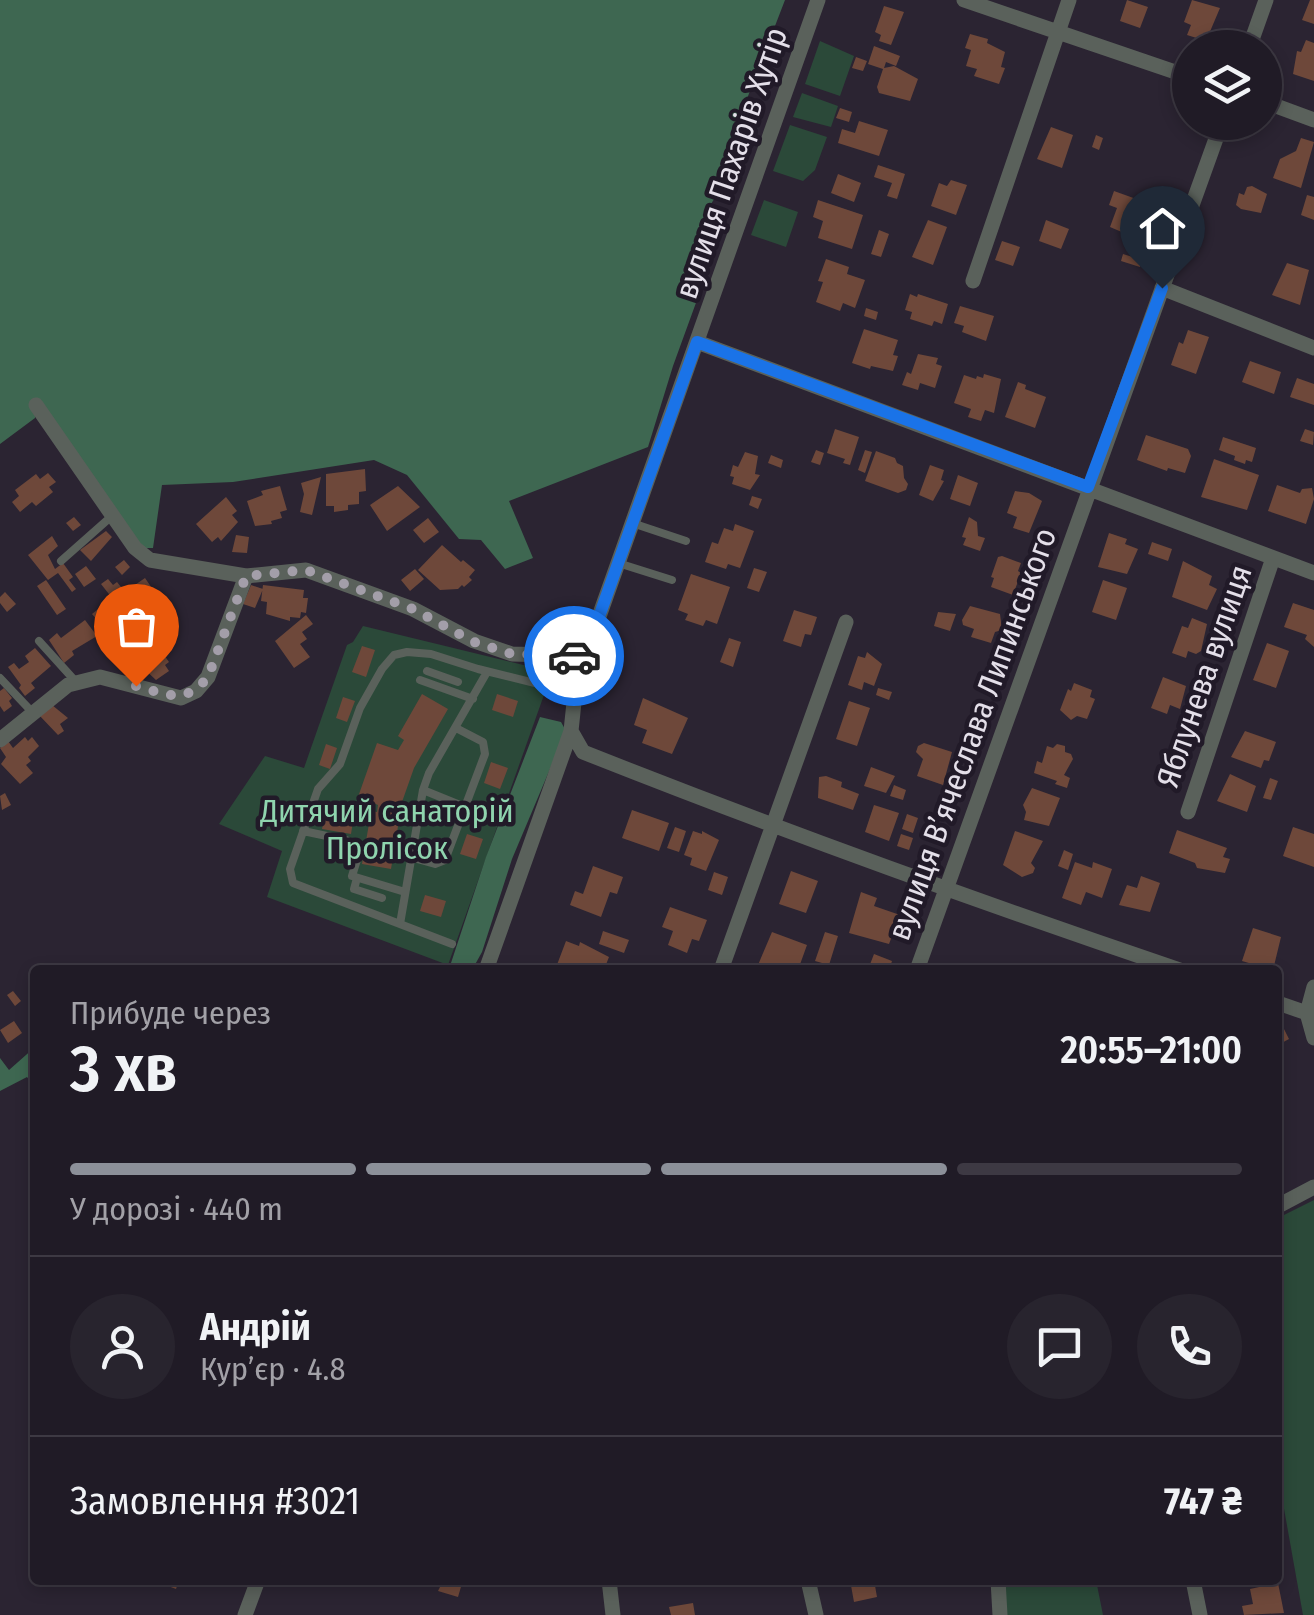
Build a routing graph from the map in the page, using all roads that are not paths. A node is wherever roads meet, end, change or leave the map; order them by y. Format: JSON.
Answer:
{"nodes":[{"id":1,"x":818,"y":0,"type":"edge"},
{"id":2,"x":964,"y":0,"type":"edge"},
{"id":3,"x":1069,"y":0,"type":"edge"},
{"id":4,"x":1266,"y":0,"type":"edge"},
{"id":5,"x":1255,"y":30,"type":"edge"},
{"id":6,"x":1059,"y":32,"type":"junction"},
{"id":7,"x":1172,"y":71,"type":"edge"},
{"id":8,"x":1282,"y":108,"type":"edge"},
{"id":9,"x":1314,"y":120,"type":"edge"},
{"id":10,"x":1215,"y":140,"type":"edge"},
{"id":11,"x":973,"y":281,"type":"dead end"},
{"id":12,"x":1162,"y":288,"type":"junction"},
{"id":13,"x":697,"y":342,"type":"junction"},
{"id":14,"x":1314,"y":348,"type":"edge"},
{"id":15,"x":36,"y":405,"type":"dead end"},
{"id":16,"x":1088,"y":487,"type":"junction"},
{"id":17,"x":113,"y":515,"type":"junction"},
{"id":18,"x":632,"y":523,"type":"junction"},
{"id":19,"x":686,"y":541,"type":"dead end"},
{"id":20,"x":1273,"y":558,"type":"junction"},
{"id":21,"x":61,"y":561,"type":"dead end"},
{"id":22,"x":618,"y":562,"type":"junction"},
{"id":23,"x":1314,"y":573,"type":"edge"},
{"id":24,"x":246,"y":576,"type":"junction"},
{"id":25,"x":672,"y":580,"type":"dead end"},
{"id":26,"x":846,"y":622,"type":"dead end"},
{"id":27,"x":39,"y":642,"type":"dead end"},
{"id":28,"x":585,"y":656,"type":"junction"},
{"id":29,"x":487,"y":672,"type":"junction"},
{"id":30,"x":0,"y":678,"type":"edge"},
{"id":31,"x":76,"y":683,"type":"junction"},
{"id":32,"x":575,"y":693,"type":"junction"},
{"id":33,"x":446,"y":695,"type":"junction"},
{"id":34,"x":473,"y":699,"type":"junction"},
{"id":35,"x":33,"y":713,"type":"junction"},
{"id":36,"x":456,"y":728,"type":"junction"},
{"id":37,"x":571,"y":731,"type":"junction"},
{"id":38,"x":0,"y":740,"type":"edge"},
{"id":39,"x":423,"y":790,"type":"junction"},
{"id":40,"x":466,"y":806,"type":"junction"},
{"id":41,"x":1188,"y":812,"type":"dead end"},
{"id":42,"x":773,"y":827,"type":"junction"},
{"id":43,"x":303,"y":832,"type":"junction"},
{"id":44,"x":346,"y":840,"type":"dead end"},
{"id":45,"x":360,"y":850,"type":"dead end"},
{"id":46,"x":410,"y":857,"type":"junction"},
{"id":47,"x":382,"y":872,"type":"dead end"},
{"id":48,"x":363,"y":876,"type":"junction"},
{"id":49,"x":380,"y":885,"type":"junction"},
{"id":50,"x":947,"y":891,"type":"junction"},
{"id":51,"x":405,"y":892,"type":"junction"},
{"id":52,"x":400,"y":924,"type":"junction"},
{"id":53,"x":452,"y":944,"type":"dead end"},
{"id":54,"x":488,"y":965,"type":"edge"},
{"id":55,"x":723,"y":965,"type":"edge"},
{"id":56,"x":919,"y":965,"type":"edge"},
{"id":57,"x":1165,"y":965,"type":"edge"},
{"id":58,"x":1314,"y":987,"type":"edge"},
{"id":59,"x":1282,"y":1004,"type":"edge"},
{"id":60,"x":1307,"y":1013,"type":"junction"},
{"id":61,"x":1314,"y":1038,"type":"edge"},
{"id":62,"x":1314,"y":1187,"type":"edge"},
{"id":63,"x":1282,"y":1204,"type":"edge"},
{"id":64,"x":256,"y":1585,"type":"edge"},
{"id":65,"x":610,"y":1585,"type":"edge"},
{"id":66,"x":809,"y":1585,"type":"edge"},
{"id":67,"x":998,"y":1585,"type":"edge"},
{"id":68,"x":1194,"y":1585,"type":"edge"},
{"id":69,"x":245,"y":1615,"type":"edge"},
{"id":70,"x":613,"y":1615,"type":"edge"},
{"id":71,"x":816,"y":1615,"type":"edge"},
{"id":72,"x":1000,"y":1615,"type":"edge"},
{"id":73,"x":1200,"y":1615,"type":"edge"}],
"edges":[{"from":1,"to":13,"type":"street","name":"вулиця Пахарів Хутір"},
{"from":2,"to":6,"type":"street"},
{"from":3,"to":6,"type":"street"},
{"from":4,"to":5,"type":"street"},
{"from":6,"to":7,"type":"street"},
{"from":6,"to":11,"type":"street"},
{"from":8,"to":9,"type":"street"},
{"from":10,"to":12,"type":"street","name":"вулиця Вʼячеслава Липинського"},
{"from":12,"to":14,"type":"street"},
{"from":12,"to":16,"type":"street","name":"вулиця Вʼячеслава Липинського"},
{"from":13,"to":16,"type":"street","name":"Яблунева вулиця"},
{"from":13,"to":18,"type":"street","name":"вулиця Пахарів Хутір"},
{"from":15,"to":17,"type":"street"},
{"from":16,"to":20,"type":"street","name":"Яблунева вулиця"},
{"from":16,"to":50,"type":"street","name":"вулиця Вʼячеслава Липинського"},
{"from":17,"to":21,"type":"lane"},
{"from":17,"to":24,"type":"street"},
{"from":18,"to":19,"type":"lane"},
{"from":18,"to":22,"type":"street","name":"вулиця Пахарів Хутір"},
{"from":20,"to":23,"type":"street","name":"Яблунева вулиця"},
{"from":20,"to":41,"type":"street","name":"Яблунева вулиця"},
{"from":22,"to":25,"type":"lane"},
{"from":22,"to":28,"type":"street","name":"вулиця Пахарів Хутір"},
{"from":24,"to":28,"type":"street"},
{"from":24,"to":31,"type":"street"},
{"from":26,"to":42,"type":"street"},
{"from":27,"to":31,"type":"lane"},
{"from":28,"to":32,"type":"street","name":"вулиця Пахарів Хутір"},
{"from":29,"to":32,"type":"lane"},
{"from":29,"to":34,"type":"lane"},
{"from":29,"to":43,"type":"lane"},
{"from":30,"to":35,"type":"lane"},
{"from":31,"to":35,"type":"street"},
{"from":32,"to":37,"type":"street","name":"вулиця Пахарів Хутір"},
{"from":33,"to":33,"type":"lane"},
{"from":33,"to":34,"type":"lane"},
{"from":34,"to":36,"type":"lane"},
{"from":35,"to":38,"type":"street"},
{"from":36,"to":39,"type":"lane"},
{"from":36,"to":40,"type":"lane"},
{"from":37,"to":42,"type":"street"},
{"from":37,"to":54,"type":"street","name":"вулиця Пахарів Хутір"},
{"from":39,"to":40,"type":"lane"},
{"from":39,"to":46,"type":"lane"},
{"from":40,"to":46,"type":"lane"},
{"from":42,"to":50,"type":"street"},
{"from":42,"to":55,"type":"street"},
{"from":43,"to":44,"type":"lane"},
{"from":43,"to":52,"type":"lane"},
{"from":45,"to":48,"type":"lane"},
{"from":46,"to":51,"type":"lane"},
{"from":47,"to":49,"type":"lane"},
{"from":48,"to":49,"type":"lane"},
{"from":48,"to":49,"type":"lane"},
{"from":49,"to":51,"type":"lane"},
{"from":50,"to":56,"type":"street","name":"вулиця Вʼячеслава Липинського"},
{"from":50,"to":57,"type":"street"},
{"from":51,"to":52,"type":"lane"},
{"from":52,"to":53,"type":"lane"},
{"from":58,"to":60,"type":"street"},
{"from":59,"to":60,"type":"street"},
{"from":60,"to":61,"type":"street"},
{"from":62,"to":63,"type":"street"},
{"from":64,"to":69,"type":"street"},
{"from":65,"to":70,"type":"street"},
{"from":66,"to":71,"type":"street"},
{"from":67,"to":72,"type":"street"},
{"from":68,"to":73,"type":"street"}]}
